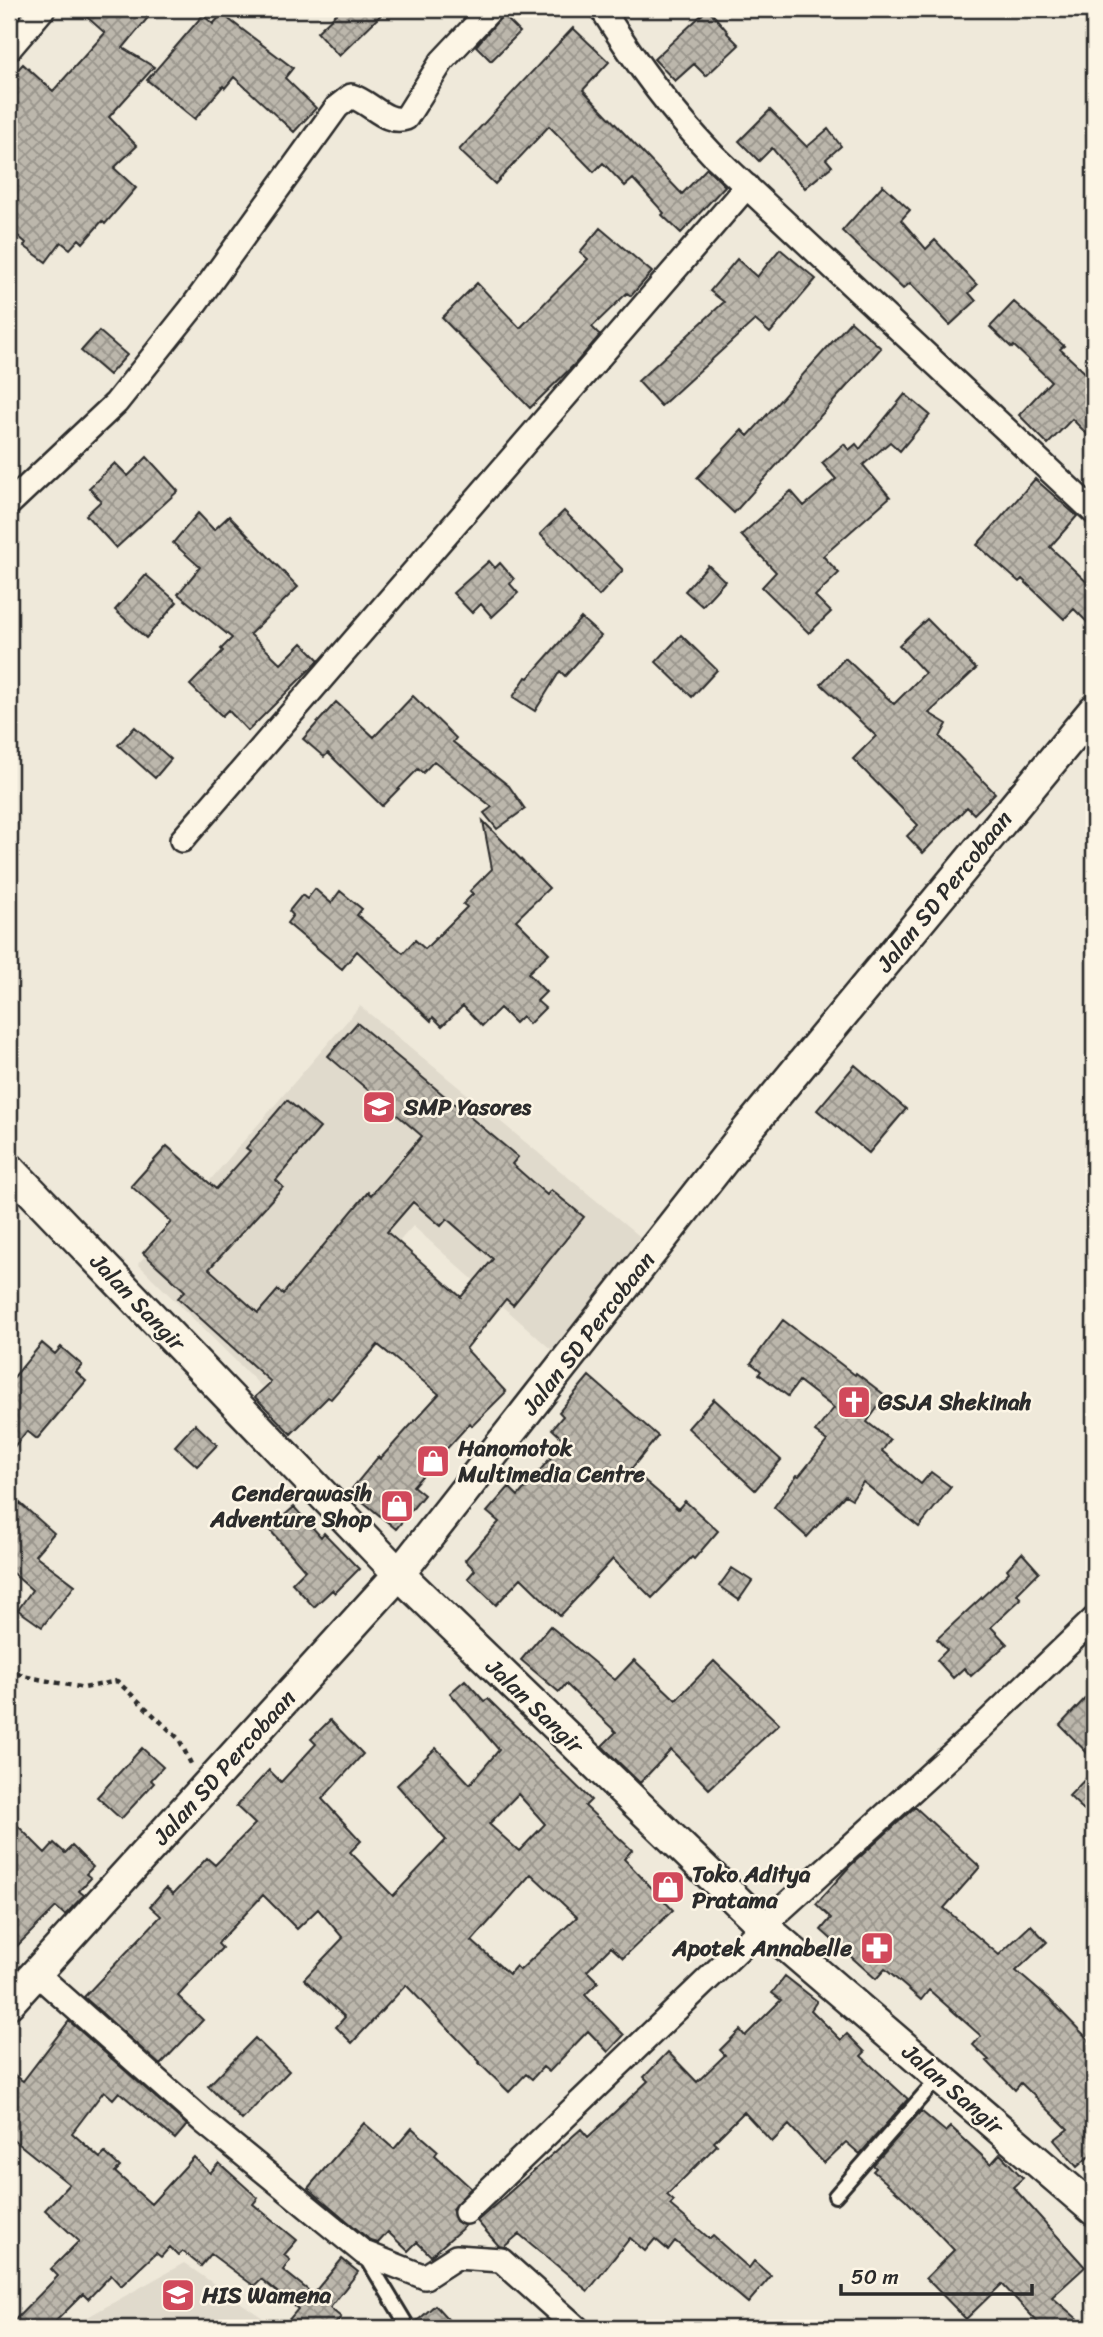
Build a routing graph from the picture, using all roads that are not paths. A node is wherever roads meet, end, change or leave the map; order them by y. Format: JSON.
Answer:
{"nodes":[{"id":1,"x":43,"y":9,"type":"edge"},
{"id":2,"x":491,"y":9,"type":"edge"},
{"id":3,"x":603,"y":9,"type":"edge"},
{"id":4,"x":9,"y":49,"type":"edge"},
{"id":5,"x":747,"y":186,"type":"junction"},
{"id":6,"x":9,"y":504,"type":"edge"},
{"id":7,"x":1094,"y":512,"type":"edge"},
{"id":8,"x":1094,"y":710,"type":"edge"},
{"id":9,"x":182,"y":840,"type":"dead end"},
{"id":10,"x":9,"y":1168,"type":"edge"},
{"id":11,"x":399,"y":1574,"type":"junction"},
{"id":12,"x":1094,"y":1619,"type":"edge"},
{"id":13,"x":763,"y":1926,"type":"junction"},
{"id":14,"x":37,"y":1974,"type":"junction"},
{"id":15,"x":9,"y":2003,"type":"edge"},
{"id":16,"x":939,"y":2077,"type":"junction"},
{"id":17,"x":835,"y":2196,"type":"dead end"},
{"id":18,"x":1094,"y":2210,"type":"edge"},
{"id":19,"x":466,"y":2212,"type":"dead end"},
{"id":20,"x":364,"y":2253,"type":"junction"},
{"id":21,"x":402,"y":2328,"type":"edge"},
{"id":22,"x":577,"y":2328,"type":"edge"}],
"edges":[{"from":1,"to":4,"type":"street"},
{"from":2,"to":6,"type":"street"},
{"from":3,"to":5,"type":"street"},
{"from":5,"to":7,"type":"street"},
{"from":5,"to":9,"type":"street"},
{"from":8,"to":11,"type":"street","name":"Jalan SD Percobaan"},
{"from":10,"to":11,"type":"street","name":"Jalan Sangir"},
{"from":11,"to":13,"type":"street","name":"Jalan Sangir"},
{"from":11,"to":14,"type":"street","name":"Jalan SD Percobaan"},
{"from":12,"to":13,"type":"street"},
{"from":13,"to":16,"type":"street","name":"Jalan Sangir"},
{"from":13,"to":19,"type":"street"},
{"from":14,"to":15,"type":"street","name":"Jalan SD Percobaan"},
{"from":14,"to":20,"type":"street"},
{"from":16,"to":17,"type":"lane"},
{"from":16,"to":18,"type":"street","name":"Jalan Sangir"},
{"from":20,"to":21,"type":"lane"},
{"from":20,"to":22,"type":"street"}]}
